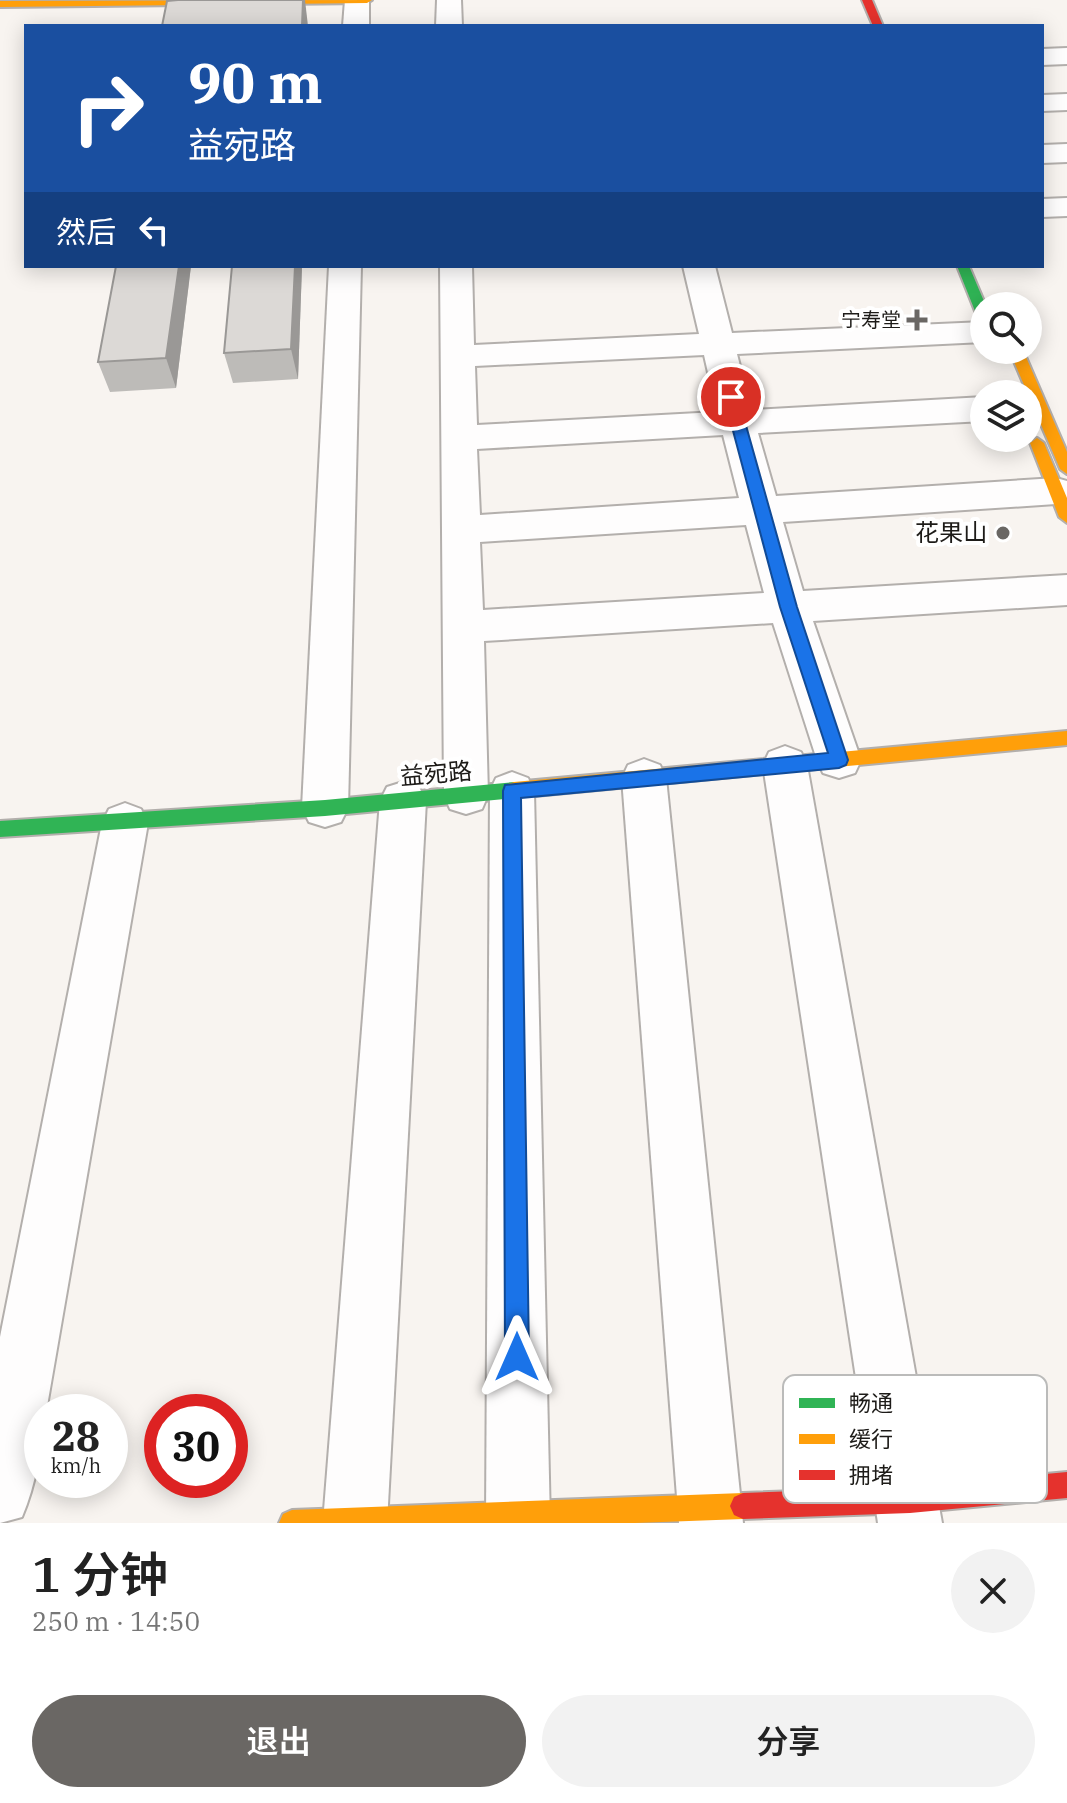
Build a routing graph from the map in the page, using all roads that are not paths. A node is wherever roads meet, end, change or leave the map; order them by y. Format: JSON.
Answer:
{"nodes":[{"id":1,"x":357,"y":0,"type":"edge"},
{"id":2,"x":367,"y":0,"type":"edge"},
{"id":3,"x":449,"y":0,"type":"edge"},
{"id":4,"x":852,"y":0,"type":"edge"},
{"id":5,"x":867,"y":0,"type":"edge"},
{"id":6,"x":0,"y":4,"type":"edge"},
{"id":7,"x":356,"y":24,"type":"edge"},
{"id":8,"x":449,"y":24,"type":"edge"},
{"id":9,"x":862,"y":24,"type":"edge"},
{"id":10,"x":877,"y":24,"type":"edge"},
{"id":11,"x":1067,"y":56,"type":"edge"},
{"id":12,"x":1044,"y":57,"type":"edge"},
{"id":13,"x":1067,"y":102,"type":"edge"},
{"id":14,"x":1044,"y":103,"type":"edge"},
{"id":15,"x":1067,"y":153,"type":"edge"},
{"id":16,"x":1044,"y":154,"type":"edge"},
{"id":17,"x":1067,"y":207,"type":"edge"},
{"id":18,"x":1044,"y":208,"type":"edge"},
{"id":19,"x":345,"y":268,"type":"edge"},
{"id":20,"x":456,"y":268,"type":"edge"},
{"id":21,"x":700,"y":268,"type":"edge"},
{"id":22,"x":964,"y":268,"type":"edge"},
{"id":23,"x":981,"y":268,"type":"edge"},
{"id":24,"x":974,"y":292,"type":"edge"},
{"id":25,"x":992,"y":292,"type":"edge"},
{"id":26,"x":970,"y":333,"type":"edge"},
{"id":27,"x":719,"y":344,"type":"junction"},
{"id":28,"x":458,"y":356,"type":"junction"},
{"id":29,"x":1021,"y":364,"type":"edge"},
{"id":30,"x":970,"y":410,"type":"edge"},
{"id":31,"x":737,"y":423,"type":"junction"},
{"id":32,"x":459,"y":438,"type":"junction"},
{"id":33,"x":1042,"y":450,"type":"edge"},
{"id":34,"x":1063,"y":492,"type":"edge"},
{"id":35,"x":763,"y":510,"type":"junction"},
{"id":36,"x":460,"y":530,"type":"junction"},
{"id":37,"x":1067,"y":590,"type":"edge"},
{"id":38,"x":788,"y":607,"type":"junction"},
{"id":39,"x":463,"y":627,"type":"junction"},
{"id":40,"x":1067,"y":738,"type":"edge"},
{"id":41,"x":839,"y":760,"type":"junction"},
{"id":42,"x":785,"y":765,"type":"junction"},
{"id":43,"x":644,"y":778,"type":"junction"},
{"id":44,"x":489,"y":793,"type":"junction"},
{"id":45,"x":403,"y":801,"type":"junction"},
{"id":46,"x":325,"y":808,"type":"junction"},
{"id":47,"x":125,"y":823,"type":"junction"},
{"id":48,"x":0,"y":829,"type":"edge"},
{"id":49,"x":886,"y":1375,"type":"edge"},
{"id":50,"x":1067,"y":1485,"type":"edge"},
{"id":51,"x":1047,"y":1488,"type":"edge"},
{"id":52,"x":0,"y":1495,"type":"edge"},
{"id":53,"x":957,"y":1503,"type":"edge"},
{"id":54,"x":908,"y":1511,"type":"edge"},
{"id":55,"x":711,"y":1515,"type":"edge"},
{"id":56,"x":518,"y":1518,"type":"edge"},
{"id":57,"x":355,"y":1522,"type":"edge"},
{"id":58,"x":292,"y":1523,"type":"edge"}],
"edges":[{"from":1,"to":2,"type":"main road"},
{"from":1,"to":6,"type":"main road"},
{"from":1,"to":7,"type":"street"},
{"from":3,"to":8,"type":"street"},
{"from":4,"to":9,"type":"main road"},
{"from":5,"to":10,"type":"main road"},
{"from":11,"to":12,"type":"street"},
{"from":13,"to":14,"type":"street"},
{"from":15,"to":16,"type":"street"},
{"from":17,"to":18,"type":"street"},
{"from":19,"to":46,"type":"street"},
{"from":20,"to":28,"type":"street"},
{"from":21,"to":27,"type":"street"},
{"from":22,"to":24,"type":"main road"},
{"from":23,"to":25,"type":"main road"},
{"from":26,"to":27,"type":"street"},
{"from":27,"to":28,"type":"street"},
{"from":27,"to":31,"type":"street"},
{"from":28,"to":32,"type":"street"},
{"from":29,"to":34,"type":"main road"},
{"from":30,"to":31,"type":"street"},
{"from":31,"to":32,"type":"street"},
{"from":31,"to":35,"type":"street"},
{"from":32,"to":36,"type":"street"},
{"from":33,"to":34,"type":"main road"},
{"from":34,"to":35,"type":"street"},
{"from":35,"to":36,"type":"street"},
{"from":35,"to":38,"type":"street"},
{"from":36,"to":39,"type":"street"},
{"from":37,"to":38,"type":"street"},
{"from":38,"to":39,"type":"street"},
{"from":38,"to":41,"type":"street"},
{"from":39,"to":44,"type":"street"},
{"from":40,"to":41,"type":"main road","name":"益宛路"},
{"from":41,"to":42,"type":"main road","name":"益宛路"},
{"from":42,"to":43,"type":"main road","name":"益宛路"},
{"from":42,"to":49,"type":"street"},
{"from":43,"to":44,"type":"main road","name":"益宛路"},
{"from":43,"to":55,"type":"street"},
{"from":44,"to":45,"type":"main road","name":"益宛路"},
{"from":44,"to":56,"type":"street"},
{"from":45,"to":46,"type":"main road","name":"益宛路"},
{"from":45,"to":57,"type":"street"},
{"from":46,"to":47,"type":"main road","name":"益宛路"},
{"from":47,"to":48,"type":"main road","name":"益宛路"},
{"from":47,"to":52,"type":"street"},
{"from":50,"to":51,"type":"main road"},
{"from":53,"to":54,"type":"main road"},
{"from":54,"to":55,"type":"main road"},
{"from":55,"to":56,"type":"main road"},
{"from":56,"to":57,"type":"main road"},
{"from":57,"to":58,"type":"main road"}]}
